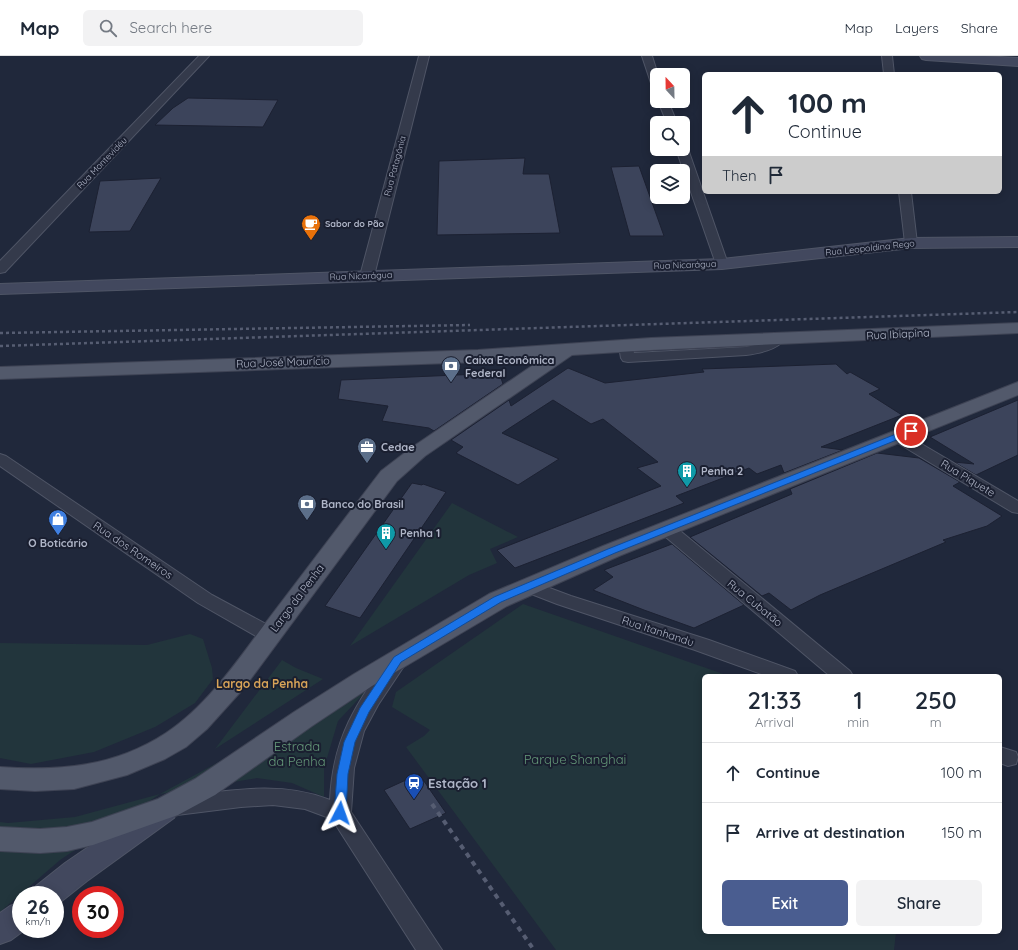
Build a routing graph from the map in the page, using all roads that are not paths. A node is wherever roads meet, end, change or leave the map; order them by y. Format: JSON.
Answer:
{"nodes":[{"id":1,"x":204,"y":56,"type":"edge"},
{"id":2,"x":424,"y":56,"type":"edge"},
{"id":3,"x":647,"y":56,"type":"edge"},
{"id":4,"x":887,"y":56,"type":"edge"},
{"id":5,"x":926,"y":56,"type":"edge"},
{"id":6,"x":1018,"y":62,"type":"edge"},
{"id":7,"x":651,"y":68,"type":"edge"},
{"id":8,"x":889,"y":72,"type":"edge"},
{"id":9,"x":684,"y":156,"type":"edge"},
{"id":10,"x":904,"y":194,"type":"edge"},
{"id":11,"x":1018,"y":242,"type":"edge"},
{"id":12,"x":911,"y":243,"type":"junction"},
{"id":13,"x":722,"y":264,"type":"junction"},
{"id":14,"x":0,"y":269,"type":"edge"},
{"id":15,"x":367,"y":276,"type":"junction"},
{"id":16,"x":0,"y":289,"type":"edge"},
{"id":17,"x":1018,"y":328,"type":"edge"},
{"id":18,"x":567,"y":351,"type":"junction"},
{"id":19,"x":0,"y":373,"type":"edge"},
{"id":20,"x":1018,"y":388,"type":"edge"},
{"id":21,"x":897,"y":436,"type":"junction"},
{"id":22,"x":0,"y":459,"type":"edge"},
{"id":23,"x":1018,"y":508,"type":"edge"},
{"id":24,"x":667,"y":530,"type":"junction"},
{"id":25,"x":528,"y":586,"type":"junction"},
{"id":26,"x":270,"y":635,"type":"junction"},
{"id":27,"x":398,"y":660,"type":"junction"},
{"id":28,"x":782,"y":674,"type":"edge"},
{"id":29,"x":841,"y":674,"type":"edge"},
{"id":30,"x":0,"y":778,"type":"edge"},
{"id":31,"x":168,"y":807,"type":"junction"},
{"id":32,"x":340,"y":813,"type":"junction"},
{"id":33,"x":0,"y":839,"type":"edge"},
{"id":34,"x":58,"y":886,"type":"edge"},
{"id":35,"x":12,"y":922,"type":"edge"},
{"id":36,"x":0,"y":932,"type":"edge"},
{"id":37,"x":430,"y":950,"type":"edge"}],
"edges":[{"from":1,"to":14,"type":"street","name":"Rua Montevidéu"},
{"from":2,"to":15,"type":"street","name":"Rua Patagônia"},
{"from":3,"to":7,"type":"street"},
{"from":4,"to":8,"type":"street"},
{"from":5,"to":6,"type":"main road"},
{"from":9,"to":13,"type":"street"},
{"from":10,"to":12,"type":"street"},
{"from":11,"to":12,"type":"main road","name":"Rua Leopoldina Rego"},
{"from":12,"to":13,"type":"main road","name":"Rua Leopoldina Rego"},
{"from":13,"to":15,"type":"main road","name":"Rua Nicarágua"},
{"from":15,"to":16,"type":"main road","name":"Rua Nicarágua"},
{"from":17,"to":18,"type":"main road","name":"Rua Ibiapina"},
{"from":18,"to":19,"type":"main road","name":"Rua José Maurício"},
{"from":18,"to":26,"type":"main road","name":"Largo da Penha"},
{"from":20,"to":21,"type":"main road"},
{"from":21,"to":23,"type":"street","name":"Rua Piquete"},
{"from":21,"to":24,"type":"main road"},
{"from":22,"to":26,"type":"street","name":"Rua dos Romeiros"},
{"from":24,"to":25,"type":"main road"},
{"from":24,"to":29,"type":"street","name":"Rua Cubatão"},
{"from":25,"to":27,"type":"main road"},
{"from":25,"to":28,"type":"street","name":"Rua Itanhandu"},
{"from":26,"to":30,"type":"main road","name":"Largo da Penha"},
{"from":27,"to":31,"type":"main road"},
{"from":27,"to":32,"type":"street"},
{"from":31,"to":32,"type":"street"},
{"from":31,"to":33,"type":"main road"},
{"from":31,"to":34,"type":"main road"},
{"from":32,"to":37,"type":"street"},
{"from":35,"to":36,"type":"main road"}]}
